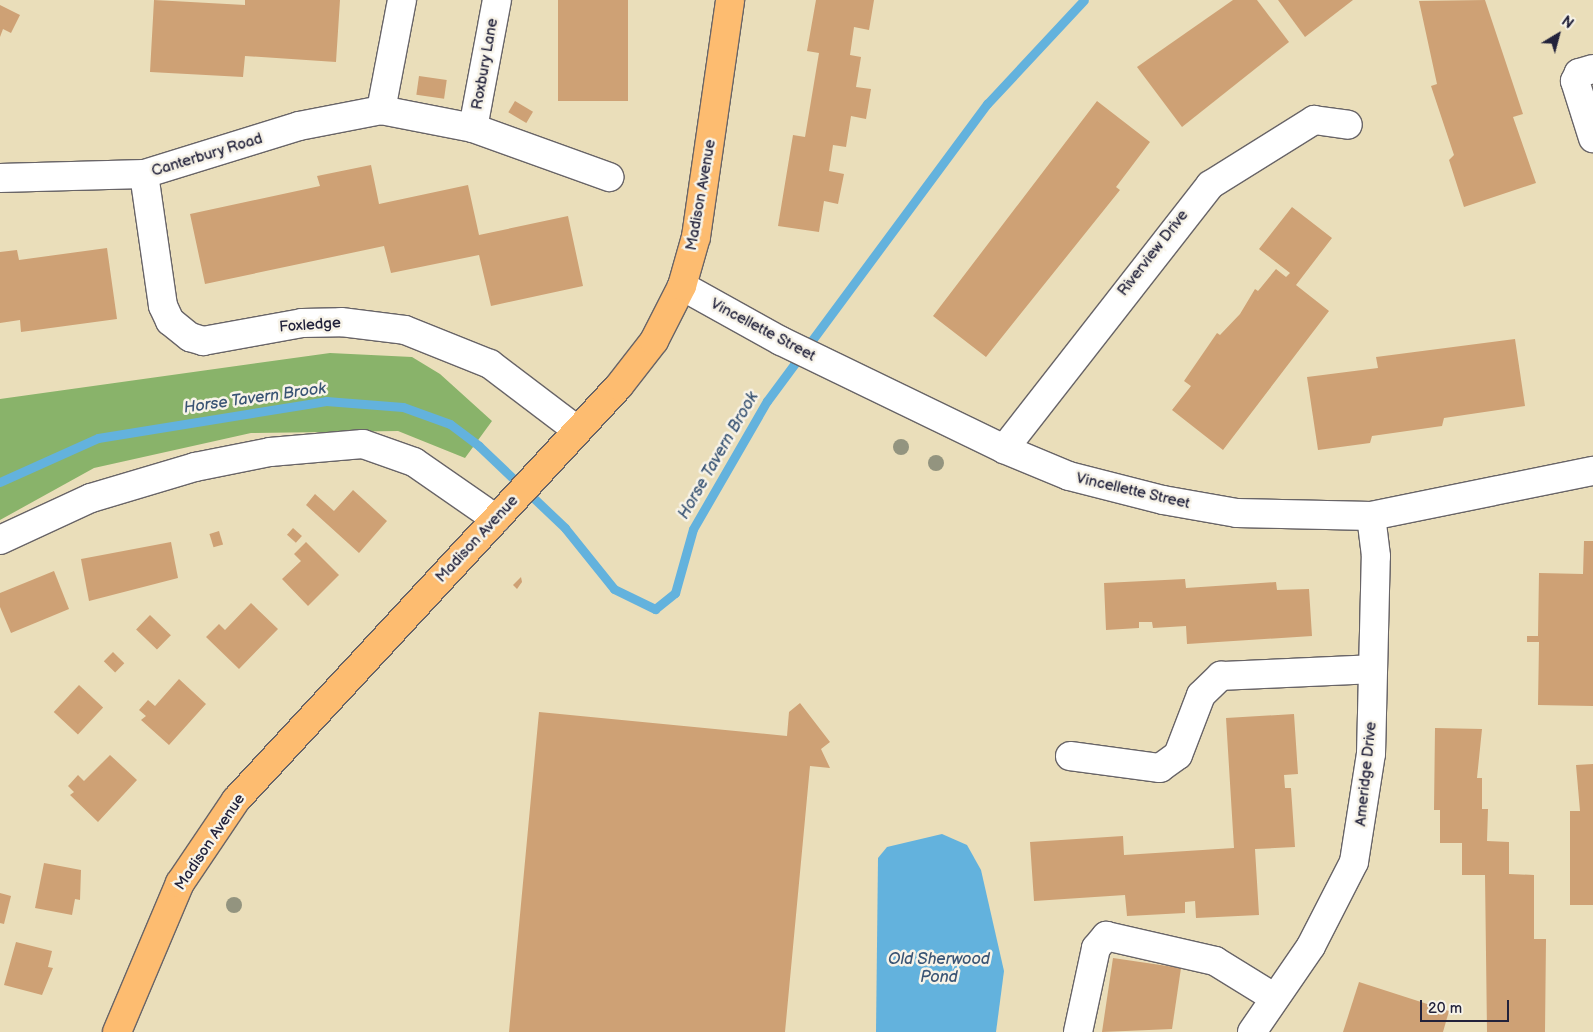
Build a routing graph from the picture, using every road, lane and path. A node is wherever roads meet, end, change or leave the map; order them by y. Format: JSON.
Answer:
{"nodes":[{"id":1,"x":402,"y":0,"type":"edge"},
{"id":2,"x":497,"y":0,"type":"edge"},
{"id":3,"x":730,"y":0,"type":"edge"},
{"id":4,"x":1593,"y":69,"type":"edge"},
{"id":5,"x":381,"y":110,"type":"junction"},
{"id":6,"x":1348,"y":125,"type":"dead end"},
{"id":7,"x":473,"y":128,"type":"junction"},
{"id":8,"x":1593,"y":138,"type":"edge"},
{"id":9,"x":144,"y":174,"type":"junction"},
{"id":10,"x":609,"y":177,"type":"dead end"},
{"id":11,"x":0,"y":178,"type":"edge"},
{"id":12,"x":682,"y":286,"type":"junction"},
{"id":13,"x":578,"y":430,"type":"junction"},
{"id":14,"x":1004,"y":449,"type":"junction"},
{"id":15,"x":1593,"y":471,"type":"edge"},
{"id":16,"x":501,"y":512,"type":"junction"},
{"id":17,"x":1371,"y":516,"type":"junction"},
{"id":18,"x":0,"y":540,"type":"edge"},
{"id":19,"x":1373,"y":669,"type":"junction"},
{"id":20,"x":1070,"y":756,"type":"dead end"},
{"id":21,"x":1276,"y":998,"type":"junction"},
{"id":22,"x":117,"y":1032,"type":"edge"},
{"id":23,"x":1078,"y":1032,"type":"edge"},
{"id":24,"x":1252,"y":1032,"type":"edge"}],
"edges":[{"from":1,"to":5,"type":"street"},
{"from":2,"to":7,"type":"street","name":"Roxbury Lane"},
{"from":3,"to":12,"type":"main road","name":"Madison Avenue"},
{"from":4,"to":8,"type":"street"},
{"from":5,"to":7,"type":"street","name":"Canterbury Road"},
{"from":5,"to":9,"type":"street","name":"Canterbury Road"},
{"from":6,"to":14,"type":"street","name":"Riverview Drive"},
{"from":7,"to":10,"type":"street","name":"Canterbury Road"},
{"from":9,"to":11,"type":"street","name":"Canterbury Road"},
{"from":9,"to":13,"type":"street","name":"Foxledge"},
{"from":12,"to":13,"type":"main road","name":"Madison Avenue"},
{"from":12,"to":14,"type":"street","name":"Vincellette Street"},
{"from":13,"to":16,"type":"main road","name":"Madison Avenue"},
{"from":14,"to":17,"type":"street","name":"Vincellette Street"},
{"from":15,"to":17,"type":"street","name":"Vincellette Street"},
{"from":16,"to":18,"type":"street"},
{"from":16,"to":22,"type":"main road","name":"Madison Avenue"},
{"from":17,"to":19,"type":"street","name":"Ameridge Drive"},
{"from":19,"to":20,"type":"street"},
{"from":19,"to":21,"type":"street","name":"Ameridge Drive"},
{"from":21,"to":23,"type":"street"},
{"from":21,"to":24,"type":"street","name":"Ameridge Drive"}]}
